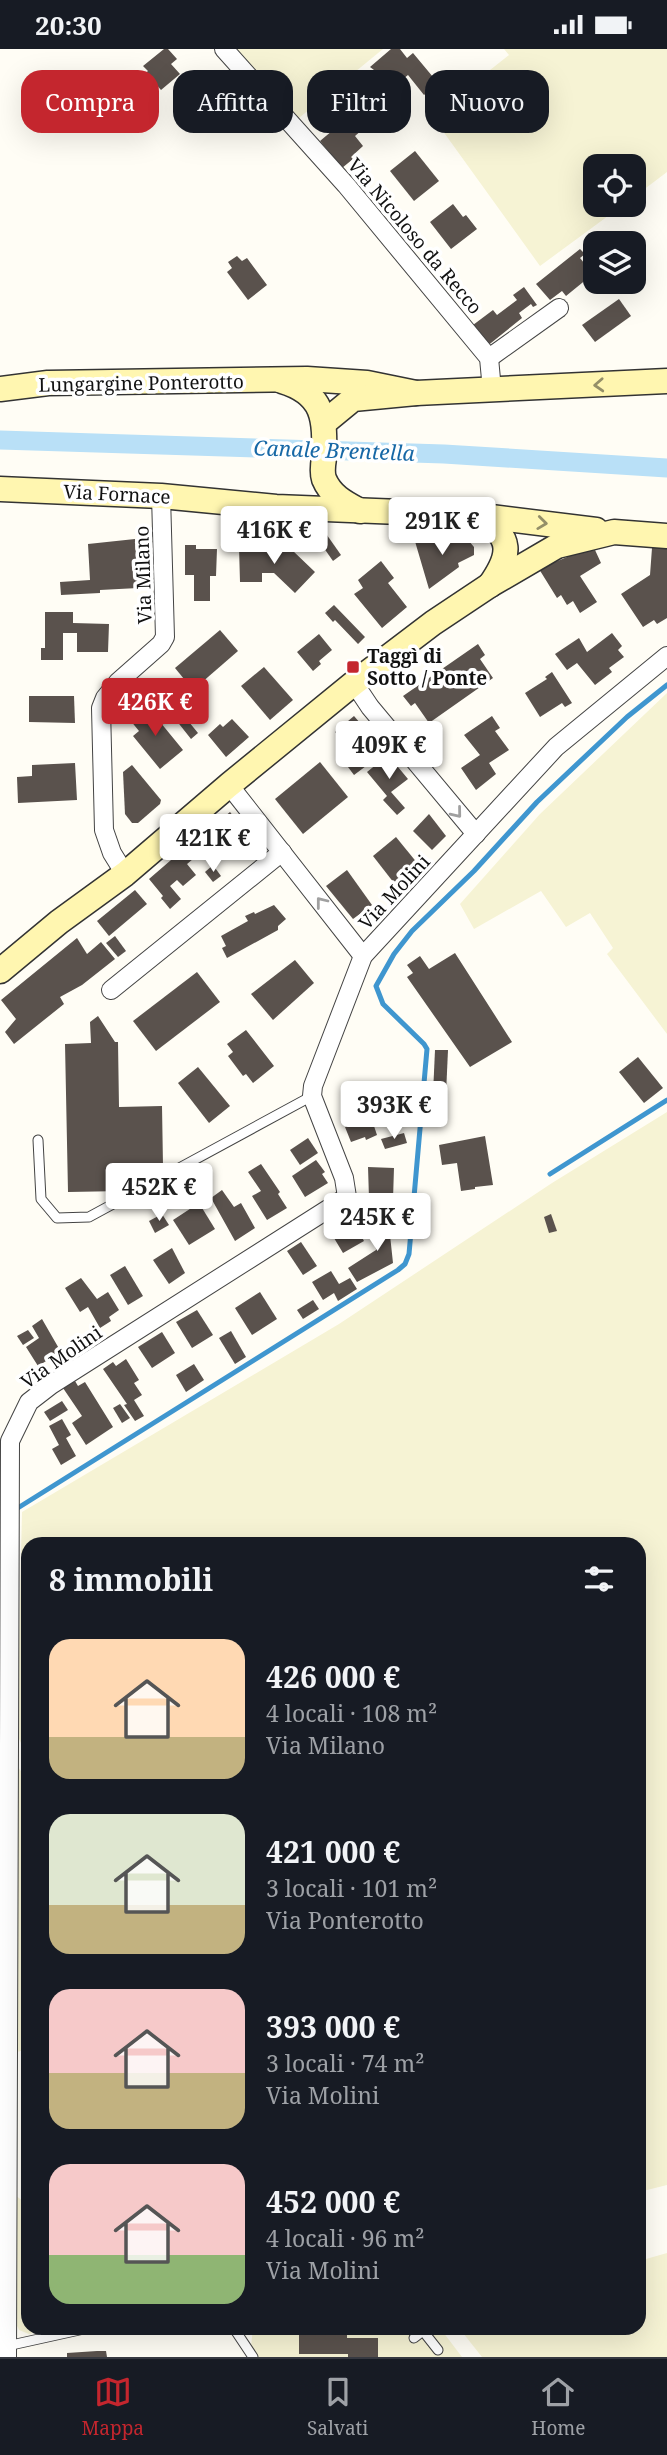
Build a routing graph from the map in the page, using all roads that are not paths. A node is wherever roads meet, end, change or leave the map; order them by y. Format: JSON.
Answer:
{"nodes":[{"id":1,"x":223,"y":49,"type":"edge"},
{"id":2,"x":559,"y":308,"type":"dead end"},
{"id":3,"x":489,"y":358,"type":"junction"},
{"id":4,"x":281,"y":381,"type":"junction"},
{"id":5,"x":667,"y":381,"type":"edge"},
{"id":6,"x":0,"y":389,"type":"edge"},
{"id":7,"x":492,"y":390,"type":"junction"},
{"id":8,"x":416,"y":393,"type":"junction"},
{"id":9,"x":325,"y":426,"type":"junction"},
{"id":10,"x":323,"y":475,"type":"junction"},
{"id":11,"x":0,"y":489,"type":"edge"},
{"id":12,"x":161,"y":496,"type":"junction"},
{"id":13,"x":276,"y":507,"type":"junction"},
{"id":14,"x":361,"y":511,"type":"junction"},
{"id":15,"x":475,"y":515,"type":"junction"},
{"id":16,"x":614,"y":532,"type":"junction"},
{"id":17,"x":667,"y":536,"type":"edge"},
{"id":18,"x":490,"y":585,"type":"junction"},
{"id":19,"x":667,"y":656,"type":"edge"},
{"id":20,"x":354,"y":683,"type":"junction"},
{"id":21,"x":229,"y":785,"type":"junction"},
{"id":22,"x":476,"y":834,"type":"junction"},
{"id":23,"x":282,"y":852,"type":"junction"},
{"id":24,"x":125,"y":874,"type":"junction"},
{"id":25,"x":363,"y":956,"type":"junction"},
{"id":26,"x":0,"y":971,"type":"edge"},
{"id":27,"x":111,"y":990,"type":"dead end"},
{"id":28,"x":312,"y":1096,"type":"junction"},
{"id":29,"x":38,"y":1140,"type":"dead end"},
{"id":30,"x":64,"y":2335,"type":"edge"},
{"id":31,"x":238,"y":2335,"type":"edge"},
{"id":32,"x":417,"y":2335,"type":"edge"},
{"id":33,"x":427,"y":2335,"type":"edge"},
{"id":34,"x":414,"y":2338,"type":"dead end"},
{"id":35,"x":438,"y":2350,"type":"dead end"},
{"id":36,"x":7,"y":2351,"type":"edge"},
{"id":37,"x":253,"y":2357,"type":"edge"}],
"edges":[{"from":1,"to":3,"type":"street","name":"Via Nicoloso da Recco"},
{"from":2,"to":3,"type":"street"},
{"from":3,"to":7,"type":"street"},
{"from":4,"to":6,"type":"main road","name":"Lungargine Ponterotto"},
{"from":4,"to":8,"type":"main road","name":"Lungargine Ponterotto"},
{"from":4,"to":9,"type":"main road","name":"Lungargine Ponterotto"},
{"from":5,"to":7,"type":"main road","name":"Lungargine Ponterotto","one_way":true},
{"from":7,"to":8,"type":"main road","name":"Lungargine Ponterotto"},
{"from":8,"to":9,"type":"main road","name":"Lungargine Ponterotto"},
{"from":9,"to":10,"type":"main road"},
{"from":10,"to":13,"type":"main road","name":"Via Fornace"},
{"from":10,"to":14,"type":"main road"},
{"from":11,"to":12,"type":"main road","name":"Via Fornace"},
{"from":12,"to":13,"type":"main road","name":"Via Fornace"},
{"from":12,"to":24,"type":"street","name":"Via Milano"},
{"from":13,"to":14,"type":"main road","name":"Via Fornace"},
{"from":14,"to":15,"type":"main road","name":"Via Fornace"},
{"from":15,"to":16,"type":"main road","name":"Via Fornace","one_way":true},
{"from":15,"to":18,"type":"main road"},
{"from":16,"to":17,"type":"main road","name":"Via Fornace"},
{"from":16,"to":18,"type":"main road"},
{"from":18,"to":20,"type":"main road"},
{"from":19,"to":22,"type":"street","name":"Via Molini"},
{"from":20,"to":21,"type":"main road"},
{"from":20,"to":22,"type":"street","one_way":true},
{"from":21,"to":23,"type":"street"},
{"from":21,"to":24,"type":"main road"},
{"from":22,"to":25,"type":"street","name":"Via Molini"},
{"from":25,"to":23,"type":"street","one_way":true},
{"from":23,"to":27,"type":"street"},
{"from":24,"to":26,"type":"main road"},
{"from":25,"to":28,"type":"street","name":"Via Molini"},
{"from":28,"to":29,"type":"lane"},
{"from":28,"to":36,"type":"street","name":"Via Molini"},
{"from":30,"to":36,"type":"lane"},
{"from":31,"to":37,"type":"lane"},
{"from":32,"to":34,"type":"lane"},
{"from":33,"to":35,"type":"lane"}]}
